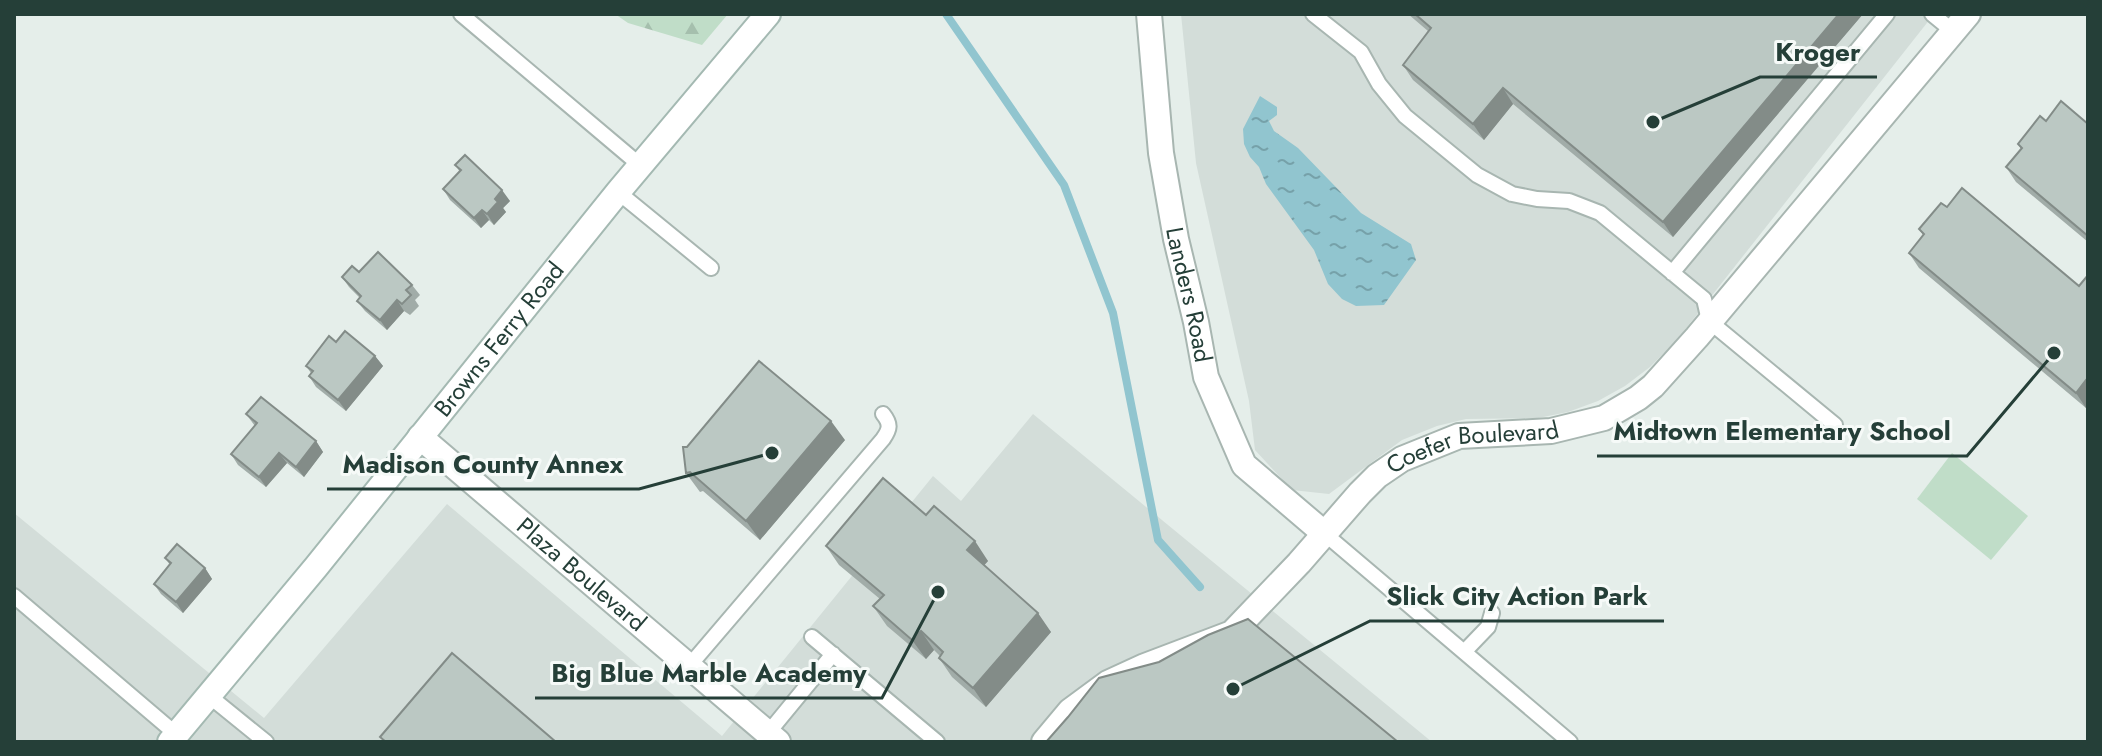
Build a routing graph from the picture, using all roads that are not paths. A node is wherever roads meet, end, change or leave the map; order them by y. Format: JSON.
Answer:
{"nodes":[{"id":1,"x":461,"y":14,"type":"edge"},
{"id":2,"x":768,"y":14,"type":"edge"},
{"id":3,"x":1149,"y":14,"type":"edge"},
{"id":4,"x":1313,"y":14,"type":"edge"},
{"id":5,"x":1887,"y":14,"type":"edge"},
{"id":6,"x":1932,"y":14,"type":"edge"},
{"id":7,"x":1961,"y":23,"type":"edge"},
{"id":8,"x":641,"y":166,"type":"junction"},
{"id":9,"x":618,"y":192,"type":"junction"},
{"id":10,"x":711,"y":268,"type":"dead end"},
{"id":11,"x":1672,"y":273,"type":"junction"},
{"id":12,"x":1709,"y":321,"type":"junction"},
{"id":13,"x":883,"y":414,"type":"dead end"},
{"id":14,"x":1835,"y":425,"type":"dead end"},
{"id":15,"x":420,"y":437,"type":"junction"},
{"id":16,"x":1325,"y":534,"type":"junction"},
{"id":17,"x":14,"y":596,"type":"edge"},
{"id":18,"x":1492,"y":613,"type":"dead end"},
{"id":19,"x":812,"y":637,"type":"dead end"},
{"id":20,"x":1464,"y":652,"type":"junction"},
{"id":21,"x":833,"y":654,"type":"junction"},
{"id":22,"x":690,"y":665,"type":"junction"},
{"id":23,"x":208,"y":695,"type":"junction"},
{"id":24,"x":773,"y":737,"type":"edge"},
{"id":25,"x":173,"y":738,"type":"edge"},
{"id":26,"x":266,"y":742,"type":"edge"},
{"id":27,"x":937,"y":742,"type":"edge"},
{"id":28,"x":1044,"y":742,"type":"edge"},
{"id":29,"x":1570,"y":742,"type":"edge"}],
"edges":[{"from":1,"to":8,"type":"lane"},
{"from":2,"to":8,"type":"street","name":"Browns Ferry Road"},
{"from":3,"to":16,"type":"street","name":"Landers Road"},
{"from":4,"to":11,"type":"lane"},
{"from":5,"to":11,"type":"lane"},
{"from":6,"to":7,"type":"lane"},
{"from":7,"to":12,"type":"street","name":"Coefer Boulevard"},
{"from":8,"to":9,"type":"street","name":"Browns Ferry Road"},
{"from":9,"to":10,"type":"lane"},
{"from":9,"to":15,"type":"street","name":"Browns Ferry Road"},
{"from":11,"to":12,"type":"lane"},
{"from":12,"to":14,"type":"lane"},
{"from":12,"to":16,"type":"street","name":"Coefer Boulevard"},
{"from":13,"to":22,"type":"lane"},
{"from":15,"to":22,"type":"street","name":"Plaza Boulevard"},
{"from":15,"to":23,"type":"street","name":"Browns Ferry Road"},
{"from":16,"to":20,"type":"lane"},
{"from":16,"to":28,"type":"street","name":"Coefer Boulevard"},
{"from":17,"to":25,"type":"lane"},
{"from":18,"to":20,"type":"lane"},
{"from":19,"to":21,"type":"lane"},
{"from":20,"to":29,"type":"lane"},
{"from":21,"to":24,"type":"lane"},
{"from":21,"to":27,"type":"lane"},
{"from":22,"to":24,"type":"street","name":"Plaza Boulevard"},
{"from":23,"to":25,"type":"street","name":"Browns Ferry Road"},
{"from":23,"to":26,"type":"lane"}]}
